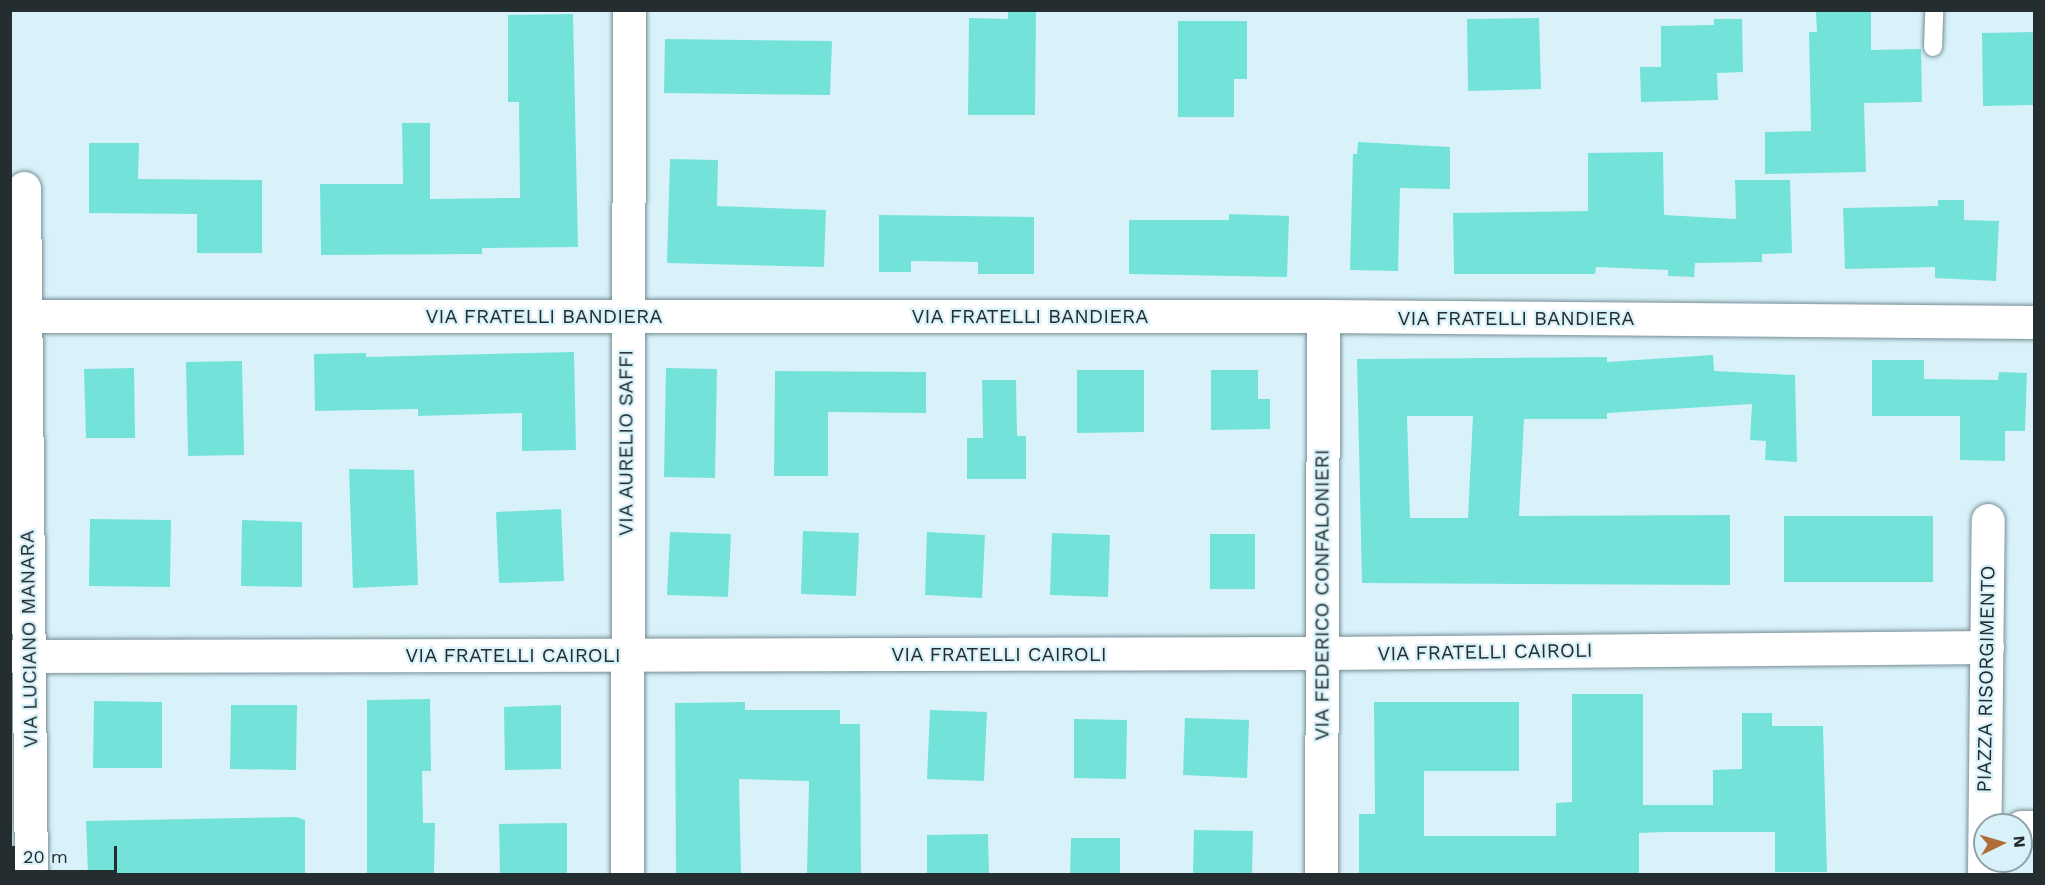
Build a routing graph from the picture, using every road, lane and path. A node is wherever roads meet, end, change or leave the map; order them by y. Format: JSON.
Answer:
{"nodes":[{"id":1,"x":1934,"y":10,"type":"edge"},
{"id":2,"x":629,"y":12,"type":"dead end"},
{"id":3,"x":1933,"y":47,"type":"dead end"},
{"id":4,"x":24,"y":188,"type":"dead end"},
{"id":5,"x":25,"y":316,"type":"junction"},
{"id":6,"x":626,"y":316,"type":"junction"},
{"id":7,"x":1323,"y":316,"type":"junction"},
{"id":8,"x":2034,"y":322,"type":"edge"},
{"id":9,"x":1988,"y":520,"type":"dead end"},
{"id":10,"x":1986,"y":647,"type":"junction"},
{"id":11,"x":1321,"y":653,"type":"junction"},
{"id":12,"x":627,"y":654,"type":"junction"},
{"id":13,"x":20,"y":656,"type":"edge"},
{"id":14,"x":1985,"y":813,"type":"edge"},
{"id":15,"x":31,"y":874,"type":"edge"},
{"id":16,"x":627,"y":874,"type":"edge"},
{"id":17,"x":1321,"y":874,"type":"edge"}],
"edges":[{"from":1,"to":3,"type":"lane"},
{"from":2,"to":6,"type":"street","name":"VIA AURELIO SAFFI"},
{"from":4,"to":5,"type":"street","name":"VIA LUCIANO MANARA"},
{"from":5,"to":6,"type":"street","name":"VIA FRATELLI BANDIERA"},
{"from":5,"to":13,"type":"street","name":"VIA LUCIANO MANARA"},
{"from":6,"to":7,"type":"street","name":"VIA FRATELLI BANDIERA"},
{"from":6,"to":12,"type":"street","name":"VIA AURELIO SAFFI"},
{"from":7,"to":8,"type":"street","name":"VIA FRATELLI BANDIERA"},
{"from":7,"to":11,"type":"street","name":"VIA FEDERICO CONFALONIERI"},
{"from":9,"to":10,"type":"street","name":"PIAZZA RISORGIMENTO"},
{"from":10,"to":11,"type":"street","name":"VIA FRATELLI CAIROLI"},
{"from":10,"to":14,"type":"street","name":"PIAZZA RISORGIMENTO"},
{"from":11,"to":12,"type":"street","name":"VIA FRATELLI CAIROLI"},
{"from":11,"to":17,"type":"street","name":"VIA FEDERICO CONFALONIERI"},
{"from":12,"to":13,"type":"street","name":"VIA FRATELLI CAIROLI"},
{"from":12,"to":16,"type":"street","name":"VIA AURELIO SAFFI"},
{"from":13,"to":15,"type":"street","name":"VIA LUCIANO MANARA"}]}
